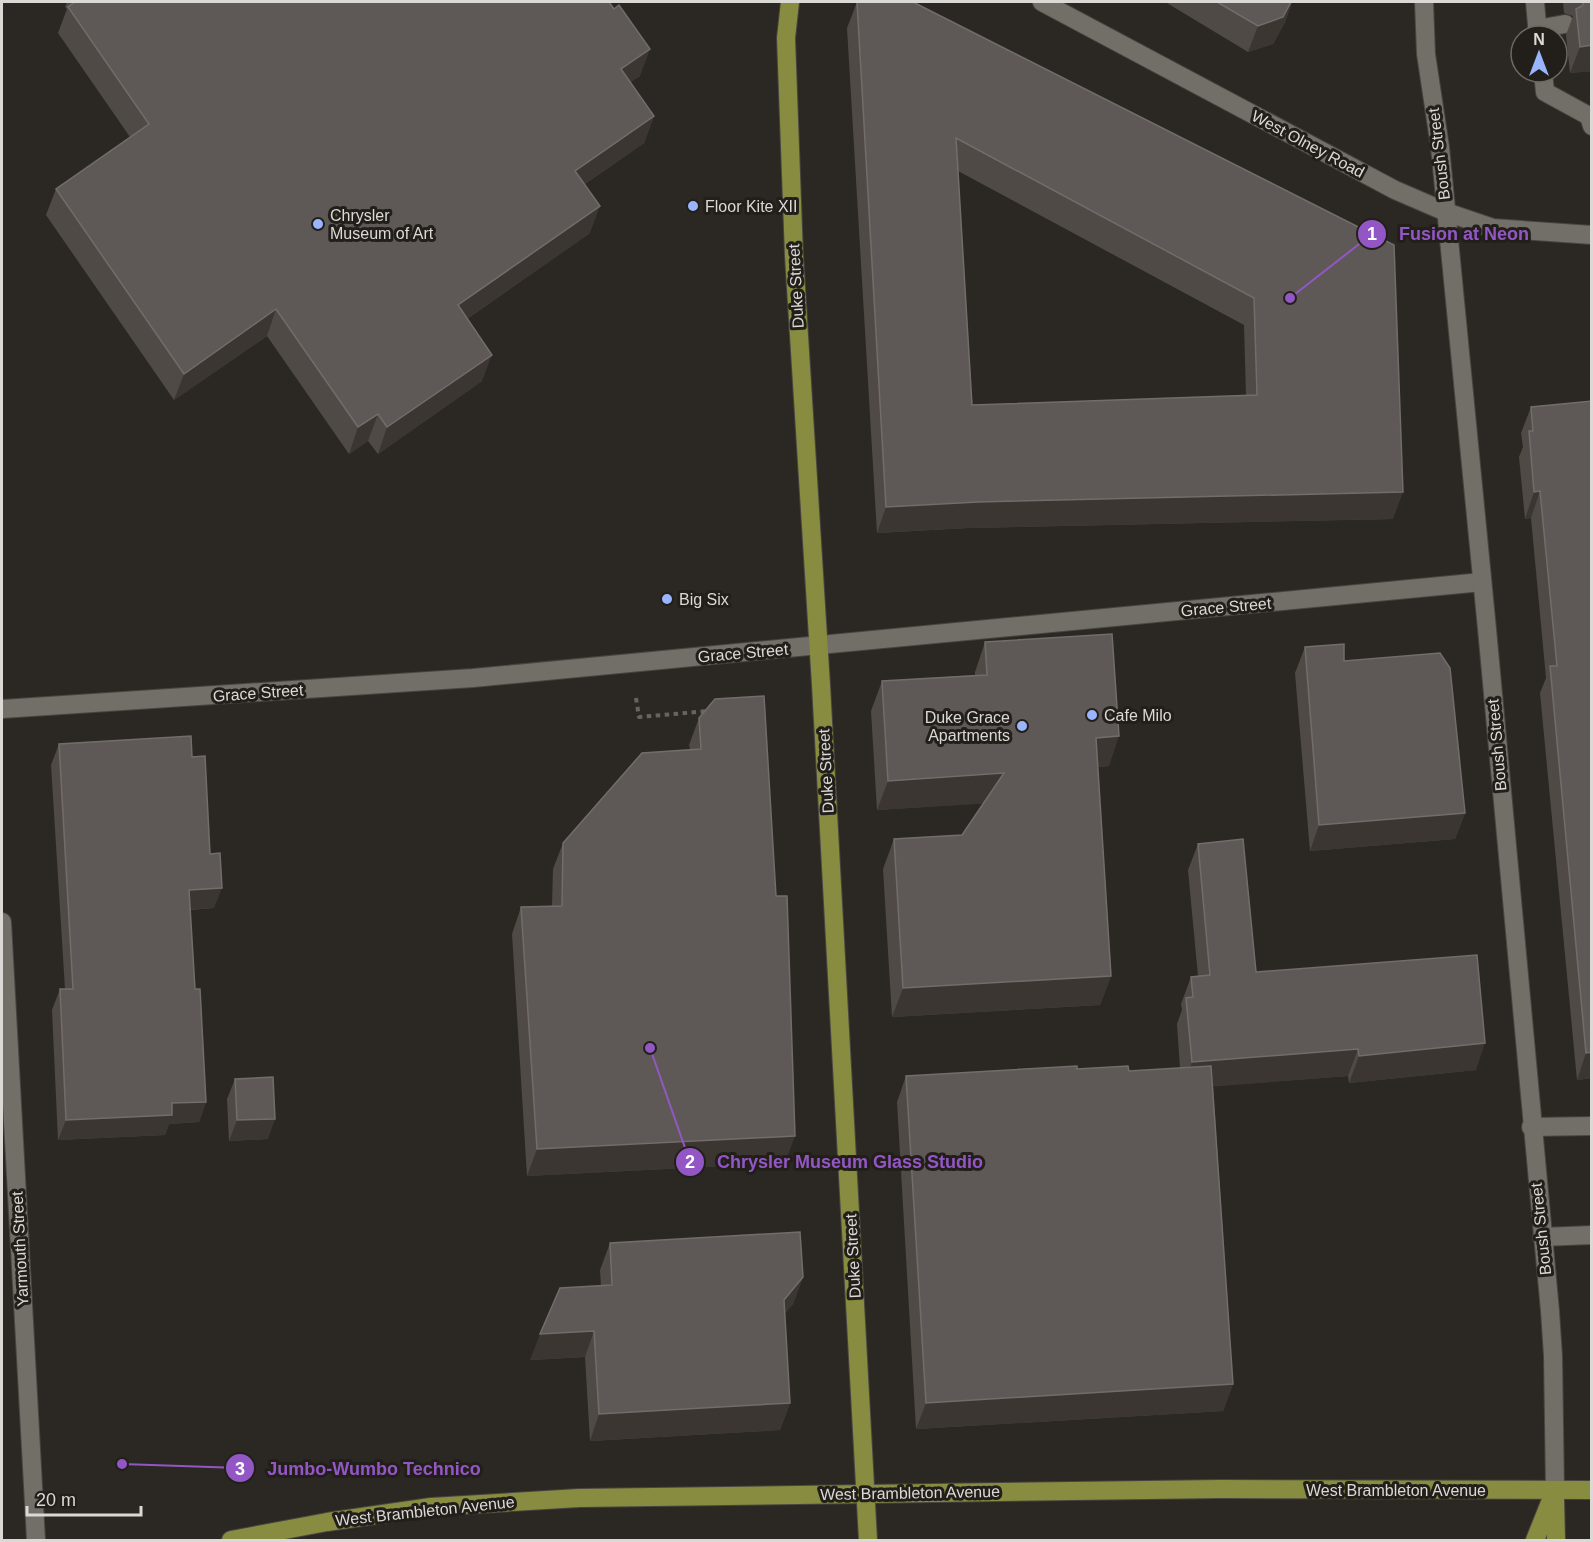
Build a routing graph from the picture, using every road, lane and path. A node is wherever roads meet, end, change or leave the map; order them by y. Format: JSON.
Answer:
{"nodes":[{"id":1,"x":790,"y":2,"type":"edge"},
{"id":2,"x":1042,"y":2,"type":"edge"},
{"id":3,"x":1424,"y":2,"type":"edge"},
{"id":4,"x":1534,"y":2,"type":"edge"},
{"id":5,"x":1537,"y":24,"type":"edge"},
{"id":6,"x":1544,"y":84,"type":"edge"},
{"id":7,"x":1591,"y":119,"type":"edge"},
{"id":8,"x":1446,"y":212,"type":"junction"},
{"id":9,"x":1592,"y":236,"type":"edge"},
{"id":10,"x":1482,"y":582,"type":"junction"},
{"id":11,"x":819,"y":645,"type":"junction"},
{"id":12,"x":636,"y":698,"type":"dead end"},
{"id":13,"x":2,"y":709,"type":"edge"},
{"id":14,"x":719,"y":710,"type":"edge"},
{"id":15,"x":2,"y":922,"type":"edge"},
{"id":16,"x":1592,"y":1126,"type":"edge"},
{"id":17,"x":1531,"y":1127,"type":"junction"},
{"id":18,"x":1592,"y":1235,"type":"edge"},
{"id":19,"x":1542,"y":1237,"type":"junction"},
{"id":20,"x":1555,"y":1490,"type":"junction"},
{"id":21,"x":1592,"y":1490,"type":"edge"},
{"id":22,"x":866,"y":1494,"type":"junction"},
{"id":23,"x":36,"y":1540,"type":"edge"},
{"id":24,"x":231,"y":1540,"type":"edge"},
{"id":25,"x":868,"y":1540,"type":"edge"},
{"id":26,"x":1535,"y":1540,"type":"edge"},
{"id":27,"x":1556,"y":1540,"type":"edge"}],
"edges":[{"from":1,"to":11,"type":"main road","name":"Duke Street"},
{"from":2,"to":8,"type":"street","name":"West Olney Road"},
{"from":3,"to":8,"type":"street","name":"Boush Street"},
{"from":4,"to":5,"type":"street"},
{"from":6,"to":7,"type":"street"},
{"from":8,"to":9,"type":"street","name":"West Olney Road"},
{"from":8,"to":10,"type":"street","name":"Boush Street"},
{"from":10,"to":11,"type":"street","name":"Grace Street"},
{"from":10,"to":17,"type":"street","name":"Boush Street"},
{"from":11,"to":13,"type":"street","name":"Grace Street"},
{"from":11,"to":22,"type":"main road","name":"Duke Street"},
{"from":12,"to":14,"type":"path"},
{"from":15,"to":23,"type":"street","name":"Yarmouth Street"},
{"from":16,"to":17,"type":"street"},
{"from":17,"to":19,"type":"street","name":"Boush Street"},
{"from":18,"to":19,"type":"street"},
{"from":19,"to":20,"type":"street","name":"Boush Street"},
{"from":20,"to":21,"type":"main road","name":"West Brambleton Avenue"},
{"from":20,"to":22,"type":"main road","name":"West Brambleton Avenue"},
{"from":20,"to":26,"type":"main road","name":"Boush Street"},
{"from":20,"to":27,"type":"main road","name":"Boush Street"},
{"from":22,"to":24,"type":"main road","name":"West Brambleton Avenue"},
{"from":22,"to":25,"type":"main road","name":"Duke Street"}]}
